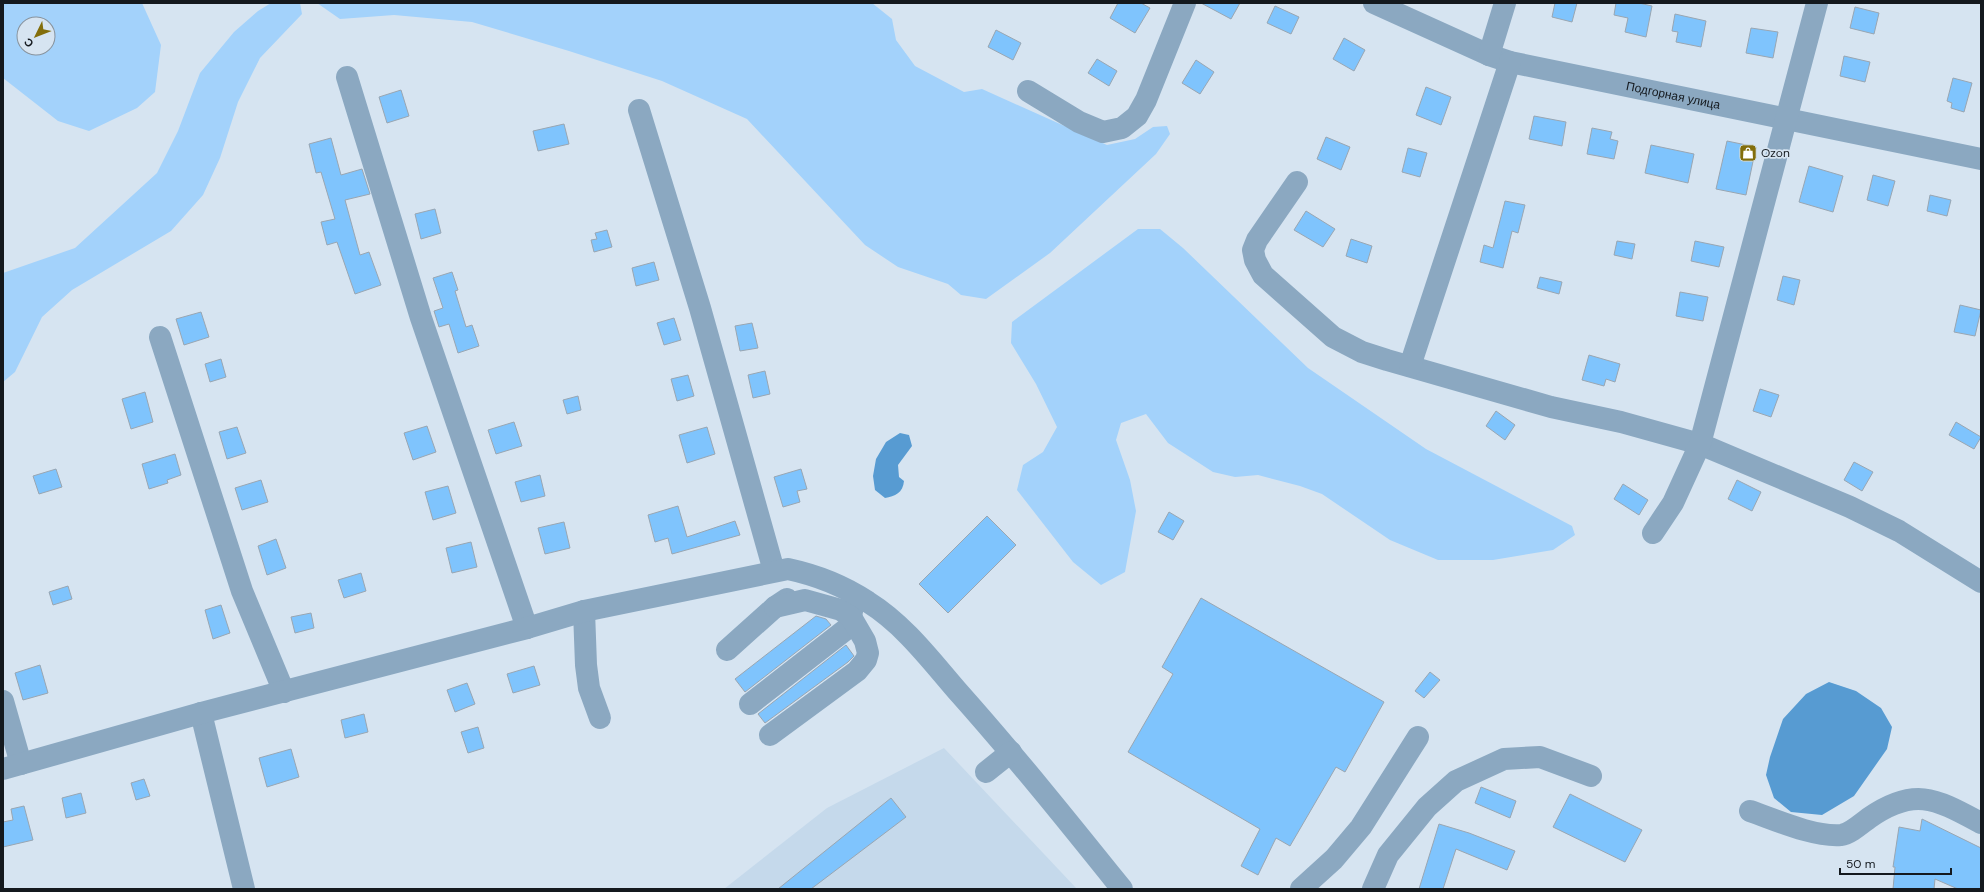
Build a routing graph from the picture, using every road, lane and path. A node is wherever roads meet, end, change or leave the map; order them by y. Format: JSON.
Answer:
{"nodes":[{"id":1,"x":1185,"y":3,"type":"edge"},
{"id":2,"x":1374,"y":3,"type":"edge"},
{"id":3,"x":1504,"y":3,"type":"edge"},
{"id":4,"x":1817,"y":3,"type":"edge"},
{"id":5,"x":1489,"y":55,"type":"junction"},
{"id":6,"x":1510,"y":62,"type":"junction"},
{"id":7,"x":347,"y":77,"type":"dead end"},
{"id":8,"x":1028,"y":91,"type":"dead end"},
{"id":9,"x":639,"y":110,"type":"dead end"},
{"id":10,"x":1787,"y":118,"type":"junction"},
{"id":11,"x":1981,"y":159,"type":"edge"},
{"id":12,"x":1298,"y":182,"type":"dead end"},
{"id":13,"x":160,"y":337,"type":"dead end"},
{"id":14,"x":1410,"y":366,"type":"junction"},
{"id":15,"x":1700,"y":444,"type":"junction"},
{"id":16,"x":1653,"y":533,"type":"dead end"},
{"id":17,"x":781,"y":570,"type":"junction"},
{"id":18,"x":817,"y":578,"type":"junction"},
{"id":19,"x":1981,"y":582,"type":"edge"},
{"id":20,"x":854,"y":594,"type":"junction"},
{"id":21,"x":775,"y":607,"type":"junction"},
{"id":22,"x":584,"y":611,"type":"junction"},
{"id":23,"x":851,"y":617,"type":"junction"},
{"id":24,"x":527,"y":628,"type":"junction"},
{"id":25,"x":727,"y":650,"type":"dead end"},
{"id":26,"x":284,"y":692,"type":"junction"},
{"id":27,"x":3,"y":701,"type":"edge"},
{"id":28,"x":750,"y":704,"type":"dead end"},
{"id":29,"x":201,"y":713,"type":"junction"},
{"id":30,"x":600,"y":718,"type":"dead end"},
{"id":31,"x":770,"y":735,"type":"dead end"},
{"id":32,"x":1418,"y":737,"type":"dead end"},
{"id":33,"x":1011,"y":752,"type":"junction"},
{"id":34,"x":12,"y":767,"type":"edge"},
{"id":35,"x":986,"y":772,"type":"dead end"},
{"id":36,"x":1590,"y":776,"type":"dead end"},
{"id":37,"x":1750,"y":812,"type":"dead end"},
{"id":38,"x":1981,"y":823,"type":"edge"},
{"id":39,"x":244,"y":889,"type":"edge"},
{"id":40,"x":1122,"y":889,"type":"edge"},
{"id":41,"x":1301,"y":889,"type":"edge"},
{"id":42,"x":1373,"y":889,"type":"edge"}],
"edges":[{"from":1,"to":8,"type":"street"},
{"from":2,"to":5,"type":"street","name":"Подгорная улица"},
{"from":3,"to":5,"type":"street"},
{"from":4,"to":10,"type":"street"},
{"from":5,"to":6,"type":"street","name":"Подгорная улица"},
{"from":6,"to":10,"type":"street","name":"Подгорная улица"},
{"from":6,"to":14,"type":"street"},
{"from":7,"to":24,"type":"street"},
{"from":9,"to":17,"type":"street"},
{"from":10,"to":11,"type":"street","name":"Подгорная улица"},
{"from":10,"to":15,"type":"street"},
{"from":12,"to":14,"type":"street"},
{"from":13,"to":26,"type":"street"},
{"from":14,"to":15,"type":"street"},
{"from":15,"to":16,"type":"street"},
{"from":15,"to":19,"type":"street"},
{"from":17,"to":18,"type":"street"},
{"from":17,"to":21,"type":"street"},
{"from":17,"to":22,"type":"street"},
{"from":18,"to":20,"type":"street"},
{"from":18,"to":21,"type":"street"},
{"from":20,"to":23,"type":"street"},
{"from":20,"to":33,"type":"street"},
{"from":21,"to":23,"type":"street"},
{"from":21,"to":25,"type":"street"},
{"from":22,"to":24,"type":"street"},
{"from":22,"to":30,"type":"street"},
{"from":23,"to":28,"type":"street"},
{"from":23,"to":31,"type":"street"},
{"from":24,"to":26,"type":"street"},
{"from":26,"to":29,"type":"street"},
{"from":27,"to":34,"type":"street"},
{"from":29,"to":34,"type":"street"},
{"from":29,"to":39,"type":"street"},
{"from":32,"to":41,"type":"street"},
{"from":33,"to":35,"type":"street"},
{"from":33,"to":40,"type":"street"},
{"from":36,"to":42,"type":"street"},
{"from":37,"to":38,"type":"street"}]}
